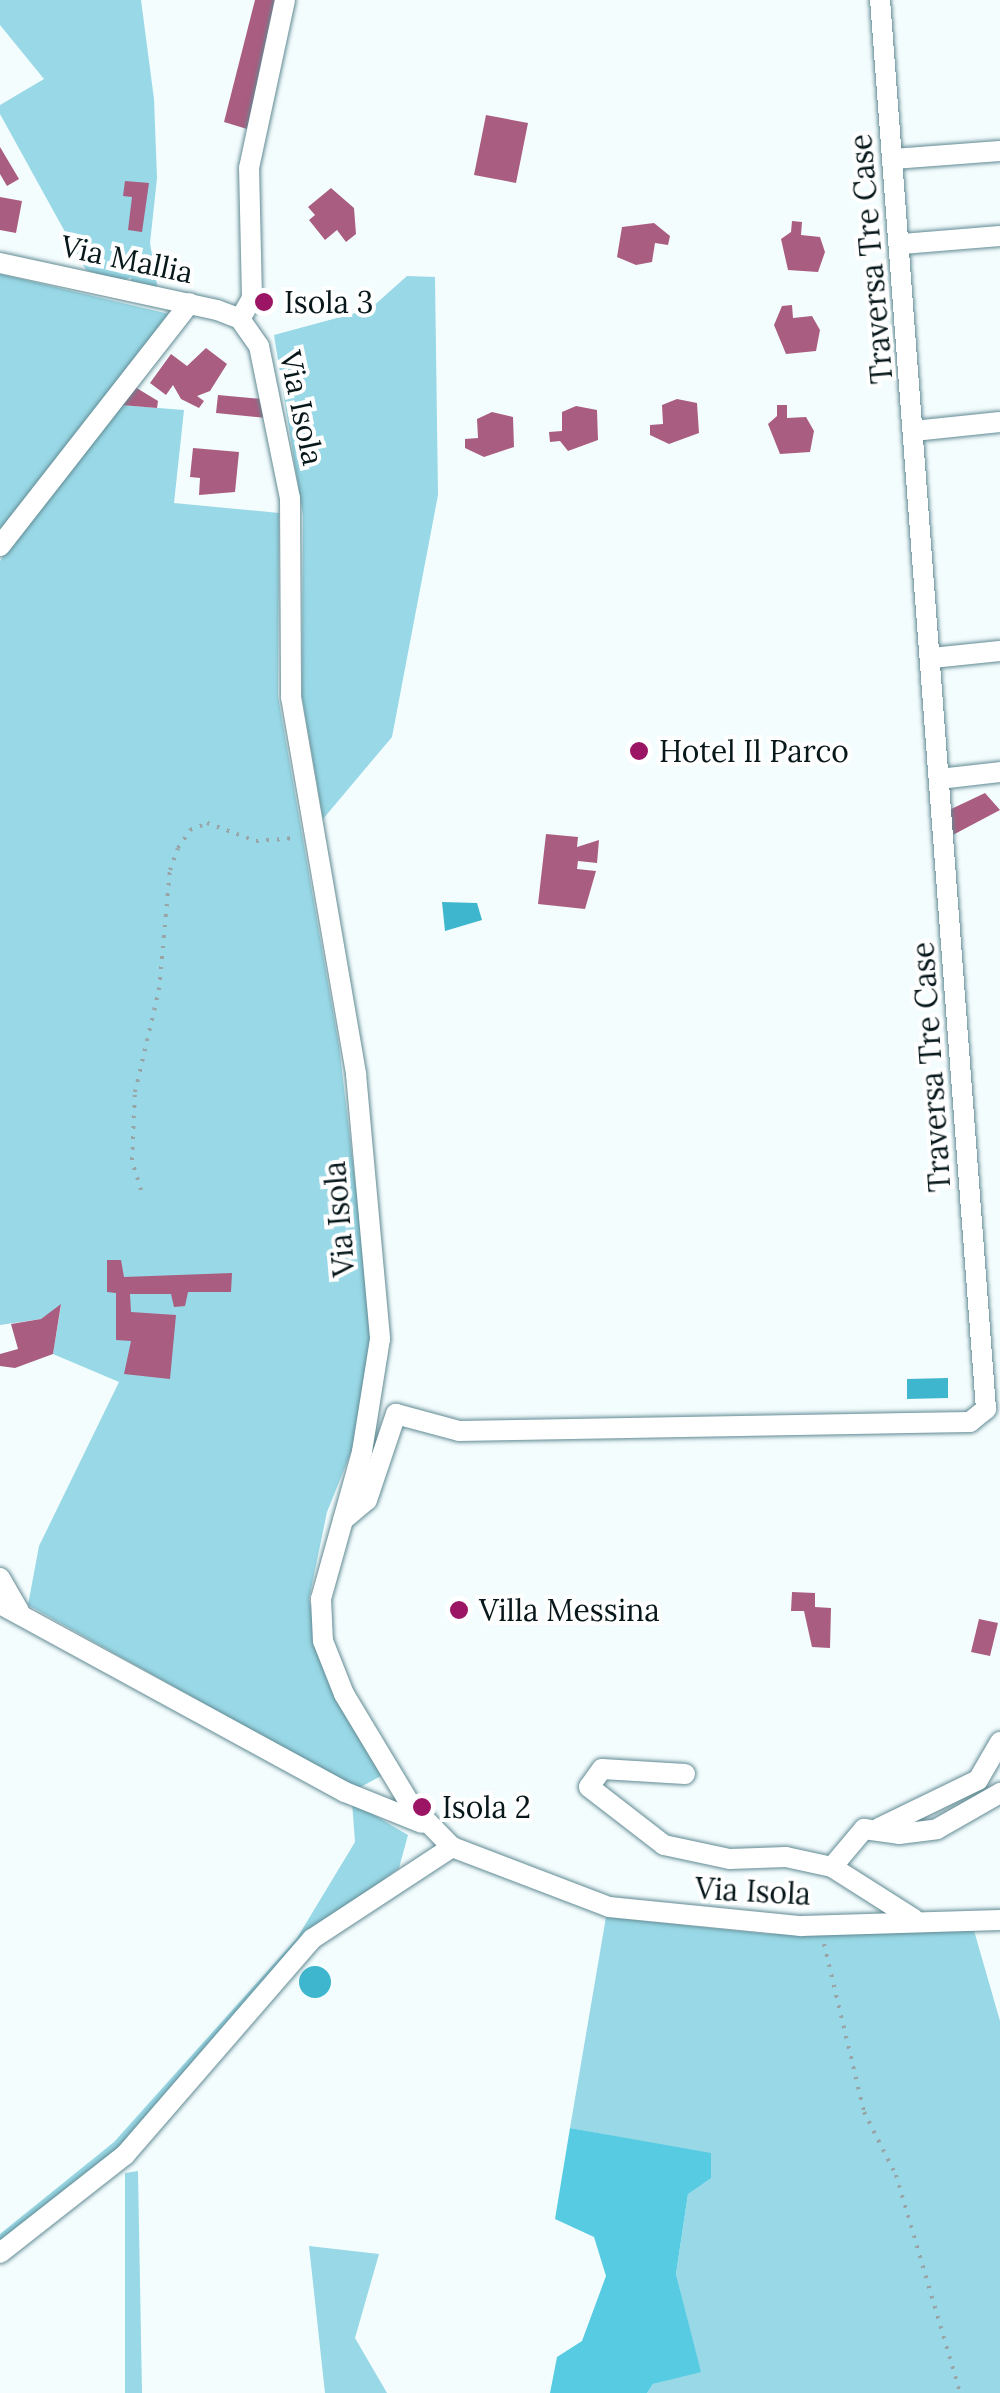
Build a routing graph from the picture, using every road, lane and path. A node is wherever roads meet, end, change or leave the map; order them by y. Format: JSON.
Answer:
{"nodes":[{"id":1,"x":285,"y":0,"type":"edge"},
{"id":2,"x":880,"y":0,"type":"edge"},
{"id":3,"x":1000,"y":152,"type":"edge"},
{"id":4,"x":893,"y":159,"type":"junction"},
{"id":5,"x":1000,"y":236,"type":"edge"},
{"id":6,"x":902,"y":244,"type":"junction"},
{"id":7,"x":0,"y":263,"type":"edge"},
{"id":8,"x":190,"y":304,"type":"junction"},
{"id":9,"x":240,"y":319,"type":"junction"},
{"id":10,"x":1000,"y":422,"type":"edge"},
{"id":11,"x":914,"y":432,"type":"junction"},
{"id":12,"x":0,"y":546,"type":"edge"},
{"id":13,"x":1000,"y":651,"type":"edge"},
{"id":14,"x":932,"y":658,"type":"junction"},
{"id":15,"x":1000,"y":772,"type":"edge"},
{"id":16,"x":938,"y":779,"type":"junction"},
{"id":17,"x":314,"y":832,"type":"junction"},
{"id":18,"x":141,"y":1190,"type":"dead end"},
{"id":19,"x":342,"y":1520,"type":"junction"},
{"id":20,"x":0,"y":1578,"type":"edge"},
{"id":21,"x":10,"y":1607,"type":"edge"},
{"id":22,"x":1000,"y":1742,"type":"edge"},
{"id":23,"x":685,"y":1774,"type":"dead end"},
{"id":24,"x":1000,"y":1793,"type":"edge"},
{"id":25,"x":428,"y":1825,"type":"junction"},
{"id":26,"x":879,"y":1828,"type":"junction"},
{"id":27,"x":452,"y":1847,"type":"junction"},
{"id":28,"x":832,"y":1867,"type":"junction"},
{"id":29,"x":914,"y":1919,"type":"junction"},
{"id":30,"x":1000,"y":1920,"type":"edge"},
{"id":31,"x":817,"y":1925,"type":"junction"},
{"id":32,"x":0,"y":2252,"type":"edge"},
{"id":33,"x":960,"y":2393,"type":"edge"}],
"edges":[{"from":1,"to":9,"type":"street"},
{"from":2,"to":4,"type":"street","name":"Traversa Tre Case"},
{"from":3,"to":4,"type":"street"},
{"from":4,"to":6,"type":"street","name":"Traversa Tre Case"},
{"from":5,"to":6,"type":"street"},
{"from":6,"to":11,"type":"street","name":"Traversa Tre Case"},
{"from":7,"to":8,"type":"street","name":"Via Mallia"},
{"from":8,"to":9,"type":"street","name":"Via Mallia"},
{"from":8,"to":12,"type":"street"},
{"from":9,"to":17,"type":"street","name":"Via Isola"},
{"from":10,"to":11,"type":"street"},
{"from":11,"to":14,"type":"street","name":"Traversa Tre Case"},
{"from":13,"to":14,"type":"street"},
{"from":14,"to":16,"type":"street","name":"Traversa Tre Case"},
{"from":15,"to":16,"type":"street"},
{"from":16,"to":19,"type":"street","name":"Traversa Tre Case"},
{"from":17,"to":18,"type":"path"},
{"from":17,"to":19,"type":"street","name":"Via Isola"},
{"from":19,"to":25,"type":"street","name":"Via Isola"},
{"from":20,"to":21,"type":"street"},
{"from":21,"to":25,"type":"street"},
{"from":22,"to":26,"type":"street"},
{"from":23,"to":28,"type":"street"},
{"from":24,"to":26,"type":"street"},
{"from":25,"to":27,"type":"street","name":"Via Isola"},
{"from":26,"to":28,"type":"street"},
{"from":27,"to":31,"type":"street","name":"Via Isola"},
{"from":27,"to":32,"type":"street"},
{"from":28,"to":29,"type":"street"},
{"from":29,"to":30,"type":"street","name":"Via Isola"},
{"from":29,"to":31,"type":"street","name":"Via Isola"},
{"from":31,"to":33,"type":"path"}]}
